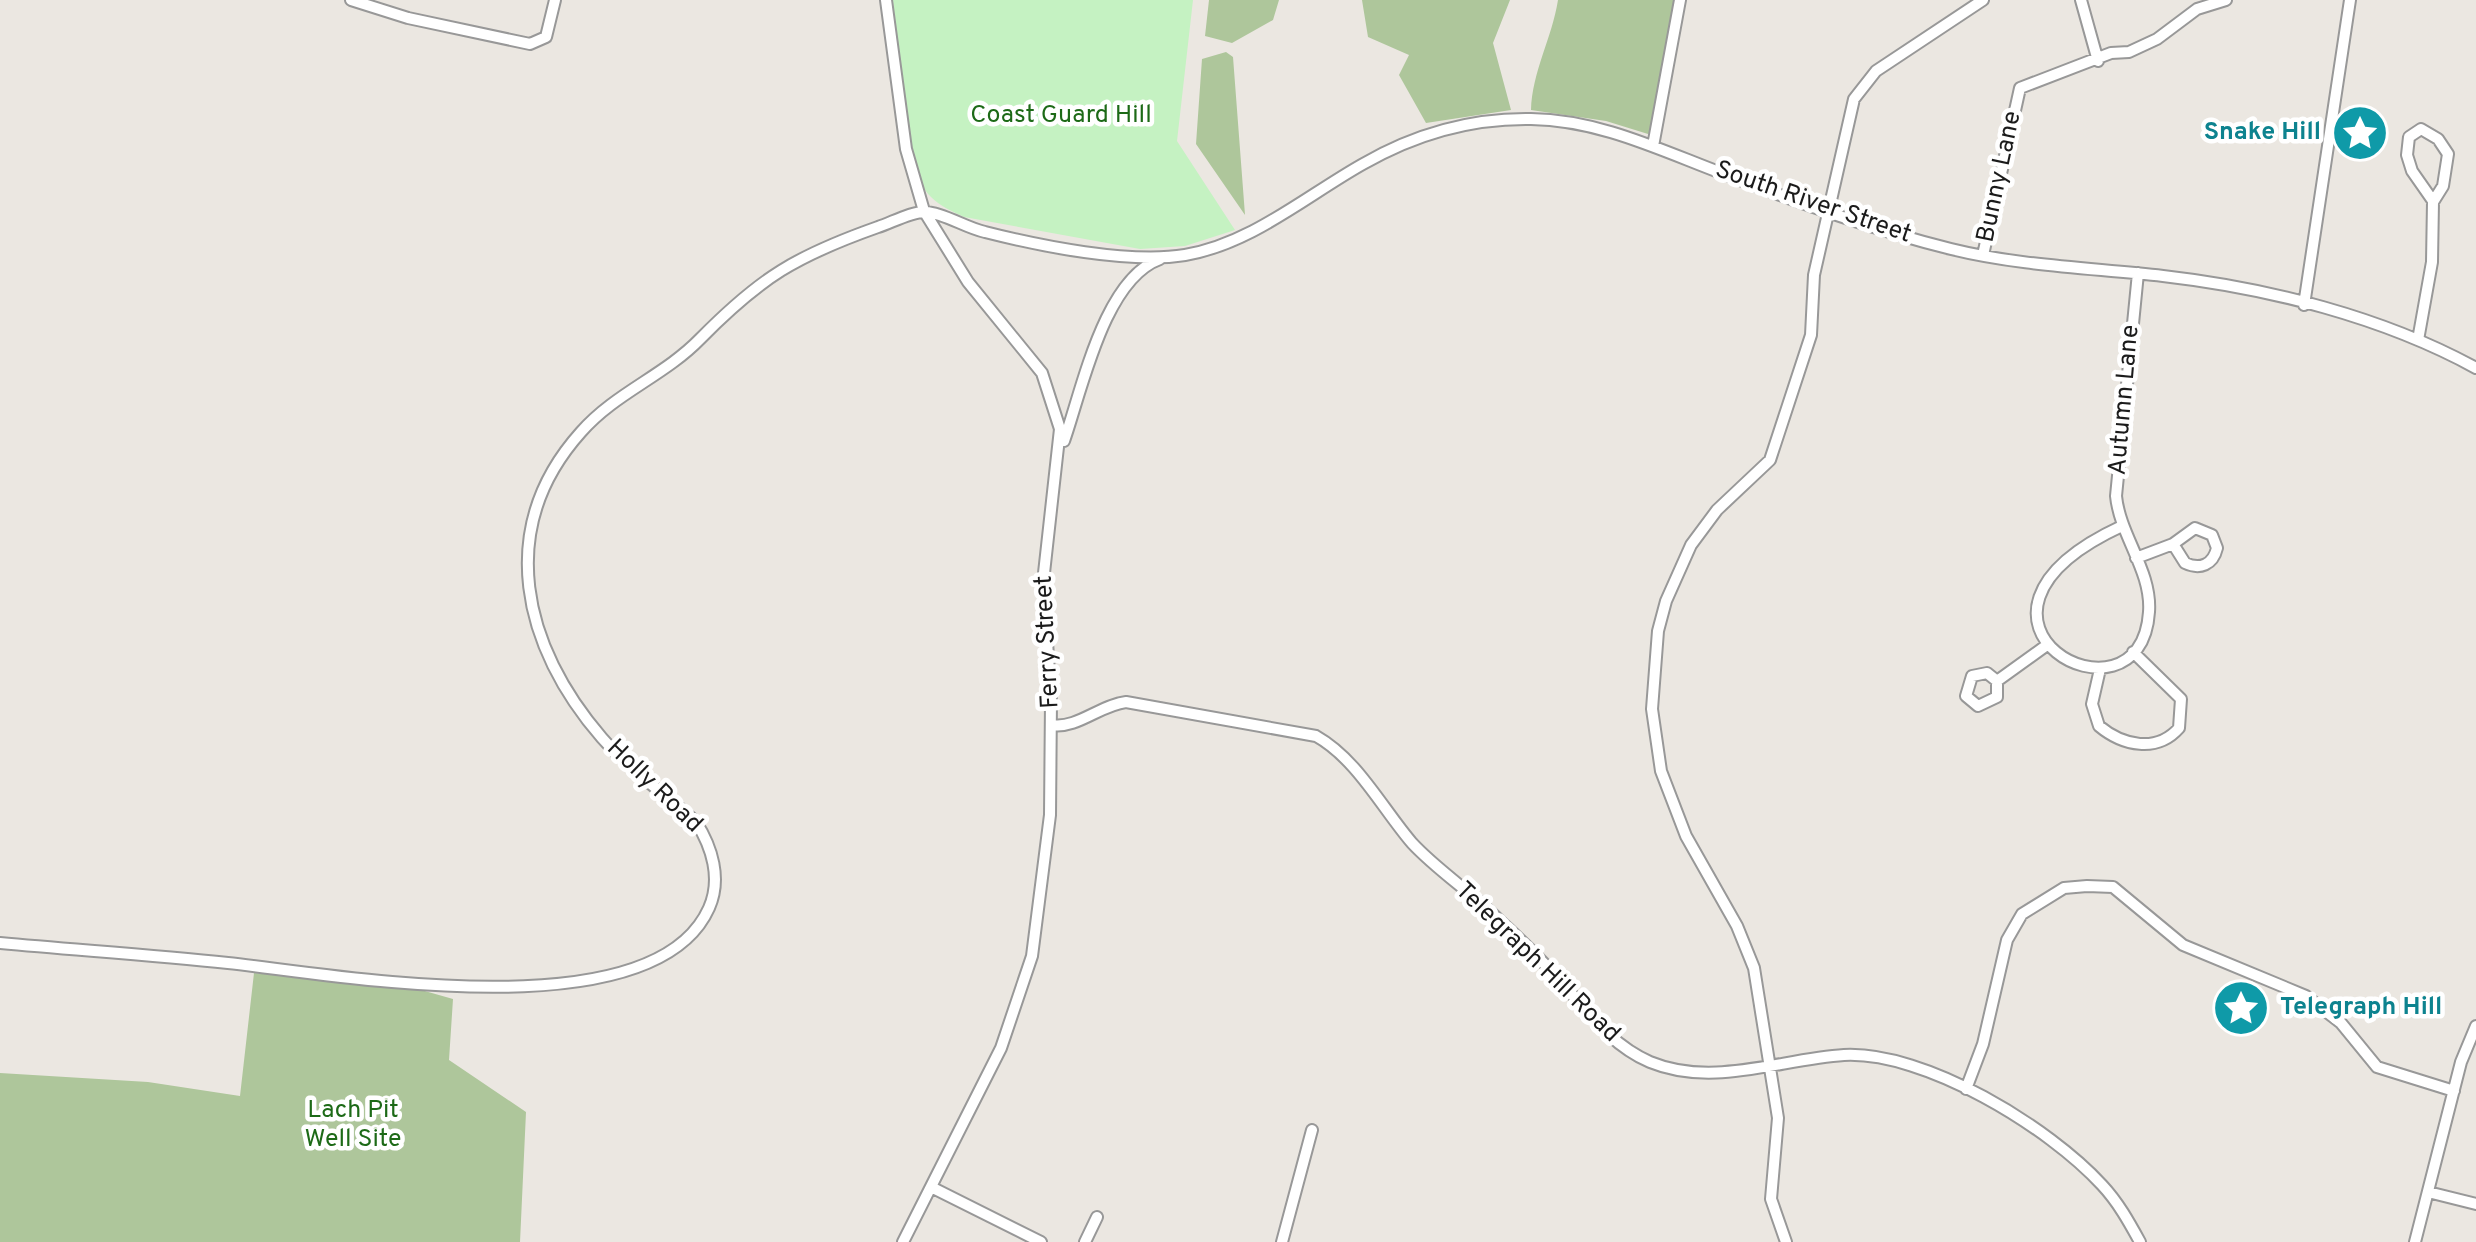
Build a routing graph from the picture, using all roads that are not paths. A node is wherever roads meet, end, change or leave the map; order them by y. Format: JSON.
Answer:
{"nodes":[{"id":1,"x":352,"y":0,"type":"edge"},
{"id":2,"x":555,"y":0,"type":"edge"},
{"id":3,"x":886,"y":0,"type":"edge"},
{"id":4,"x":1680,"y":0,"type":"edge"},
{"id":5,"x":1983,"y":0,"type":"edge"},
{"id":6,"x":2081,"y":0,"type":"edge"},
{"id":7,"x":2226,"y":0,"type":"edge"},
{"id":8,"x":2350,"y":0,"type":"edge"},
{"id":9,"x":2098,"y":61,"type":"junction"},
{"id":10,"x":1654,"y":146,"type":"junction"},
{"id":11,"x":2433,"y":201,"type":"junction"},
{"id":12,"x":924,"y":211,"type":"junction"},
{"id":13,"x":1830,"y":211,"type":"junction"},
{"id":14,"x":1984,"y":255,"type":"junction"},
{"id":15,"x":1171,"y":256,"type":"junction"},
{"id":16,"x":2138,"y":274,"type":"junction"},
{"id":17,"x":2304,"y":305,"type":"junction"},
{"id":18,"x":2418,"y":340,"type":"junction"},
{"id":19,"x":2476,"y":368,"type":"edge"},
{"id":20,"x":1060,"y":452,"type":"junction"},
{"id":21,"x":2122,"y":526,"type":"junction"},
{"id":22,"x":2173,"y":544,"type":"dead end"},
{"id":23,"x":2136,"y":558,"type":"junction"},
{"id":24,"x":2047,"y":645,"type":"junction"},
{"id":25,"x":2134,"y":652,"type":"junction"},
{"id":26,"x":2100,"y":669,"type":"junction"},
{"id":27,"x":1997,"y":682,"type":"dead end"},
{"id":28,"x":1052,"y":725,"type":"junction"},
{"id":29,"x":0,"y":943,"type":"edge"},
{"id":30,"x":2476,"y":1026,"type":"edge"},
{"id":31,"x":1769,"y":1064,"type":"junction"},
{"id":32,"x":1966,"y":1088,"type":"junction"},
{"id":33,"x":2454,"y":1091,"type":"junction"},
{"id":34,"x":1312,"y":1130,"type":"dead end"},
{"id":35,"x":930,"y":1187,"type":"junction"},
{"id":36,"x":2428,"y":1192,"type":"junction"},
{"id":37,"x":2476,"y":1204,"type":"edge"},
{"id":38,"x":1098,"y":1217,"type":"dead end"},
{"id":39,"x":903,"y":1242,"type":"edge"},
{"id":40,"x":1042,"y":1242,"type":"edge"},
{"id":41,"x":1085,"y":1242,"type":"edge"},
{"id":42,"x":1284,"y":1242,"type":"edge"},
{"id":43,"x":1786,"y":1242,"type":"edge"},
{"id":44,"x":2140,"y":1242,"type":"edge"},
{"id":45,"x":2415,"y":1242,"type":"edge"}],
"edges":[{"from":1,"to":2,"type":"street"},
{"from":3,"to":12,"type":"street","name":"Ferry Street"},
{"from":4,"to":10,"type":"street"},
{"from":5,"to":13,"type":"street"},
{"from":6,"to":9,"type":"street"},
{"from":7,"to":9,"type":"street","name":"Bunny Lane"},
{"from":8,"to":17,"type":"street"},
{"from":9,"to":14,"type":"street","name":"Bunny Lane"},
{"from":10,"to":13,"type":"street","name":"South River Street"},
{"from":10,"to":15,"type":"street","name":"South River Street"},
{"from":11,"to":11,"type":"street"},
{"from":11,"to":18,"type":"street"},
{"from":12,"to":15,"type":"street","name":"South River Street"},
{"from":12,"to":20,"type":"street","name":"Ferry Street"},
{"from":12,"to":29,"type":"street","name":"Holly Road"},
{"from":13,"to":14,"type":"street","name":"South River Street"},
{"from":13,"to":31,"type":"street"},
{"from":14,"to":16,"type":"street","name":"South River Street"},
{"from":15,"to":20,"type":"street","name":"South River Street"},
{"from":16,"to":17,"type":"street","name":"South River Street"},
{"from":16,"to":21,"type":"street","name":"Autumn Lane"},
{"from":17,"to":18,"type":"street","name":"South River Street"},
{"from":18,"to":19,"type":"street","name":"South River Street"},
{"from":20,"to":28,"type":"street","name":"Ferry Street"},
{"from":21,"to":23,"type":"street","name":"Autumn Lane"},
{"from":21,"to":24,"type":"street"},
{"from":22,"to":23,"type":"street"},
{"from":23,"to":25,"type":"street","name":"Autumn Lane"},
{"from":24,"to":26,"type":"street"},
{"from":24,"to":27,"type":"street"},
{"from":25,"to":26,"type":"street"},
{"from":25,"to":26,"type":"street"},
{"from":28,"to":31,"type":"street","name":"Telegraph Hill Road"},
{"from":28,"to":35,"type":"street","name":"Ferry Street"},
{"from":30,"to":33,"type":"street"},
{"from":31,"to":32,"type":"street","name":"Telegraph Hill Road"},
{"from":31,"to":43,"type":"street"},
{"from":32,"to":33,"type":"street"},
{"from":32,"to":44,"type":"street","name":"Telegraph Hill Road"},
{"from":33,"to":36,"type":"street"},
{"from":34,"to":42,"type":"street"},
{"from":35,"to":39,"type":"street","name":"Ferry Street"},
{"from":35,"to":40,"type":"street"},
{"from":36,"to":37,"type":"street"},
{"from":36,"to":45,"type":"street"},
{"from":38,"to":41,"type":"street"}]}
